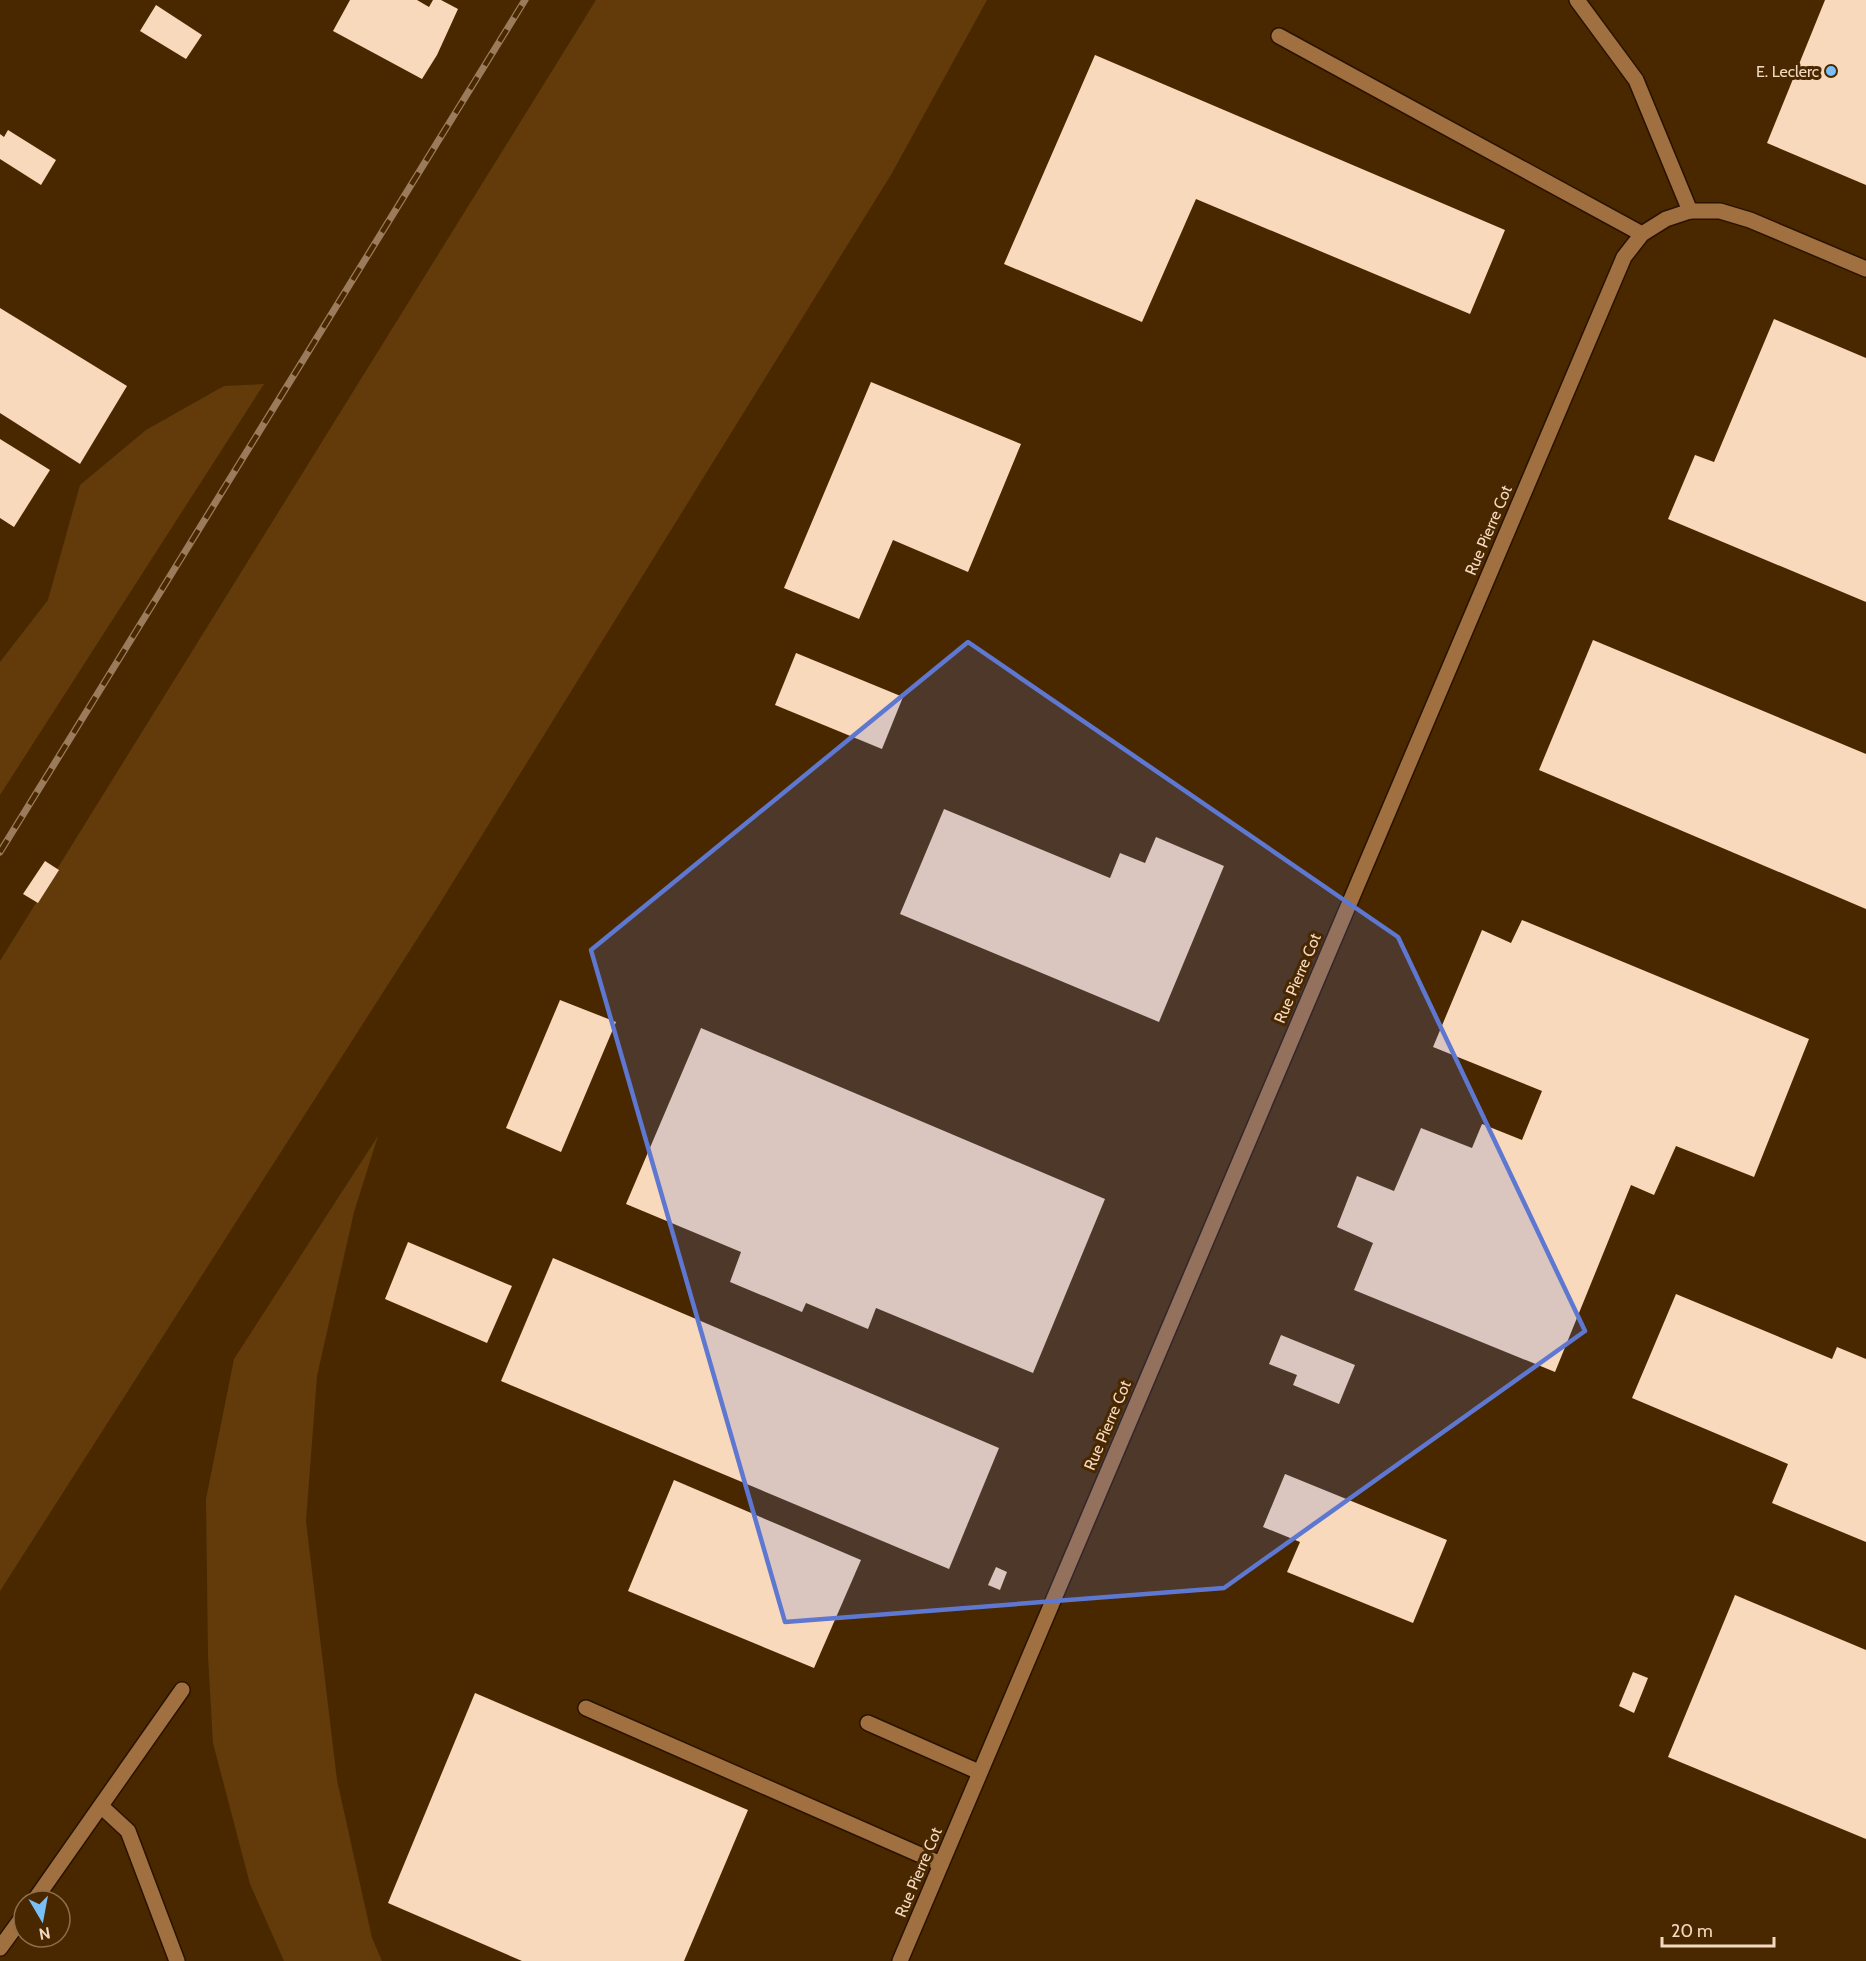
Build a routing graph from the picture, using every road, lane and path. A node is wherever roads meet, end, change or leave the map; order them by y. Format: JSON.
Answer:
{"nodes":[{"id":1,"x":1577,"y":0,"type":"edge"},
{"id":2,"x":1279,"y":36,"type":"dead end"},
{"id":3,"x":1690,"y":212,"type":"junction"},
{"id":4,"x":1642,"y":234,"type":"junction"},
{"id":5,"x":1866,"y":268,"type":"edge"},
{"id":6,"x":182,"y":1690,"type":"dead end"},
{"id":7,"x":586,"y":1708,"type":"dead end"},
{"id":8,"x":868,"y":1724,"type":"dead end"},
{"id":9,"x":979,"y":1772,"type":"junction"},
{"id":10,"x":102,"y":1807,"type":"junction"},
{"id":11,"x":941,"y":1864,"type":"junction"},
{"id":12,"x":43,"y":1889,"type":"edge"},
{"id":13,"x":12,"y":1932,"type":"edge"},
{"id":14,"x":0,"y":1948,"type":"edge"},
{"id":15,"x":177,"y":1961,"type":"edge"},
{"id":16,"x":900,"y":1961,"type":"edge"}],
"edges":[{"from":1,"to":3,"type":"street"},
{"from":2,"to":4,"type":"street"},
{"from":3,"to":4,"type":"street","name":"Rue Pierre Cot"},
{"from":3,"to":5,"type":"street","name":"Rue Pierre Cot"},
{"from":4,"to":9,"type":"street","name":"Rue Pierre Cot"},
{"from":6,"to":10,"type":"street"},
{"from":7,"to":11,"type":"street"},
{"from":8,"to":9,"type":"street"},
{"from":9,"to":11,"type":"street","name":"Rue Pierre Cot"},
{"from":10,"to":12,"type":"street"},
{"from":10,"to":15,"type":"street"},
{"from":11,"to":16,"type":"street","name":"Rue Pierre Cot"},
{"from":13,"to":14,"type":"street"}]}
